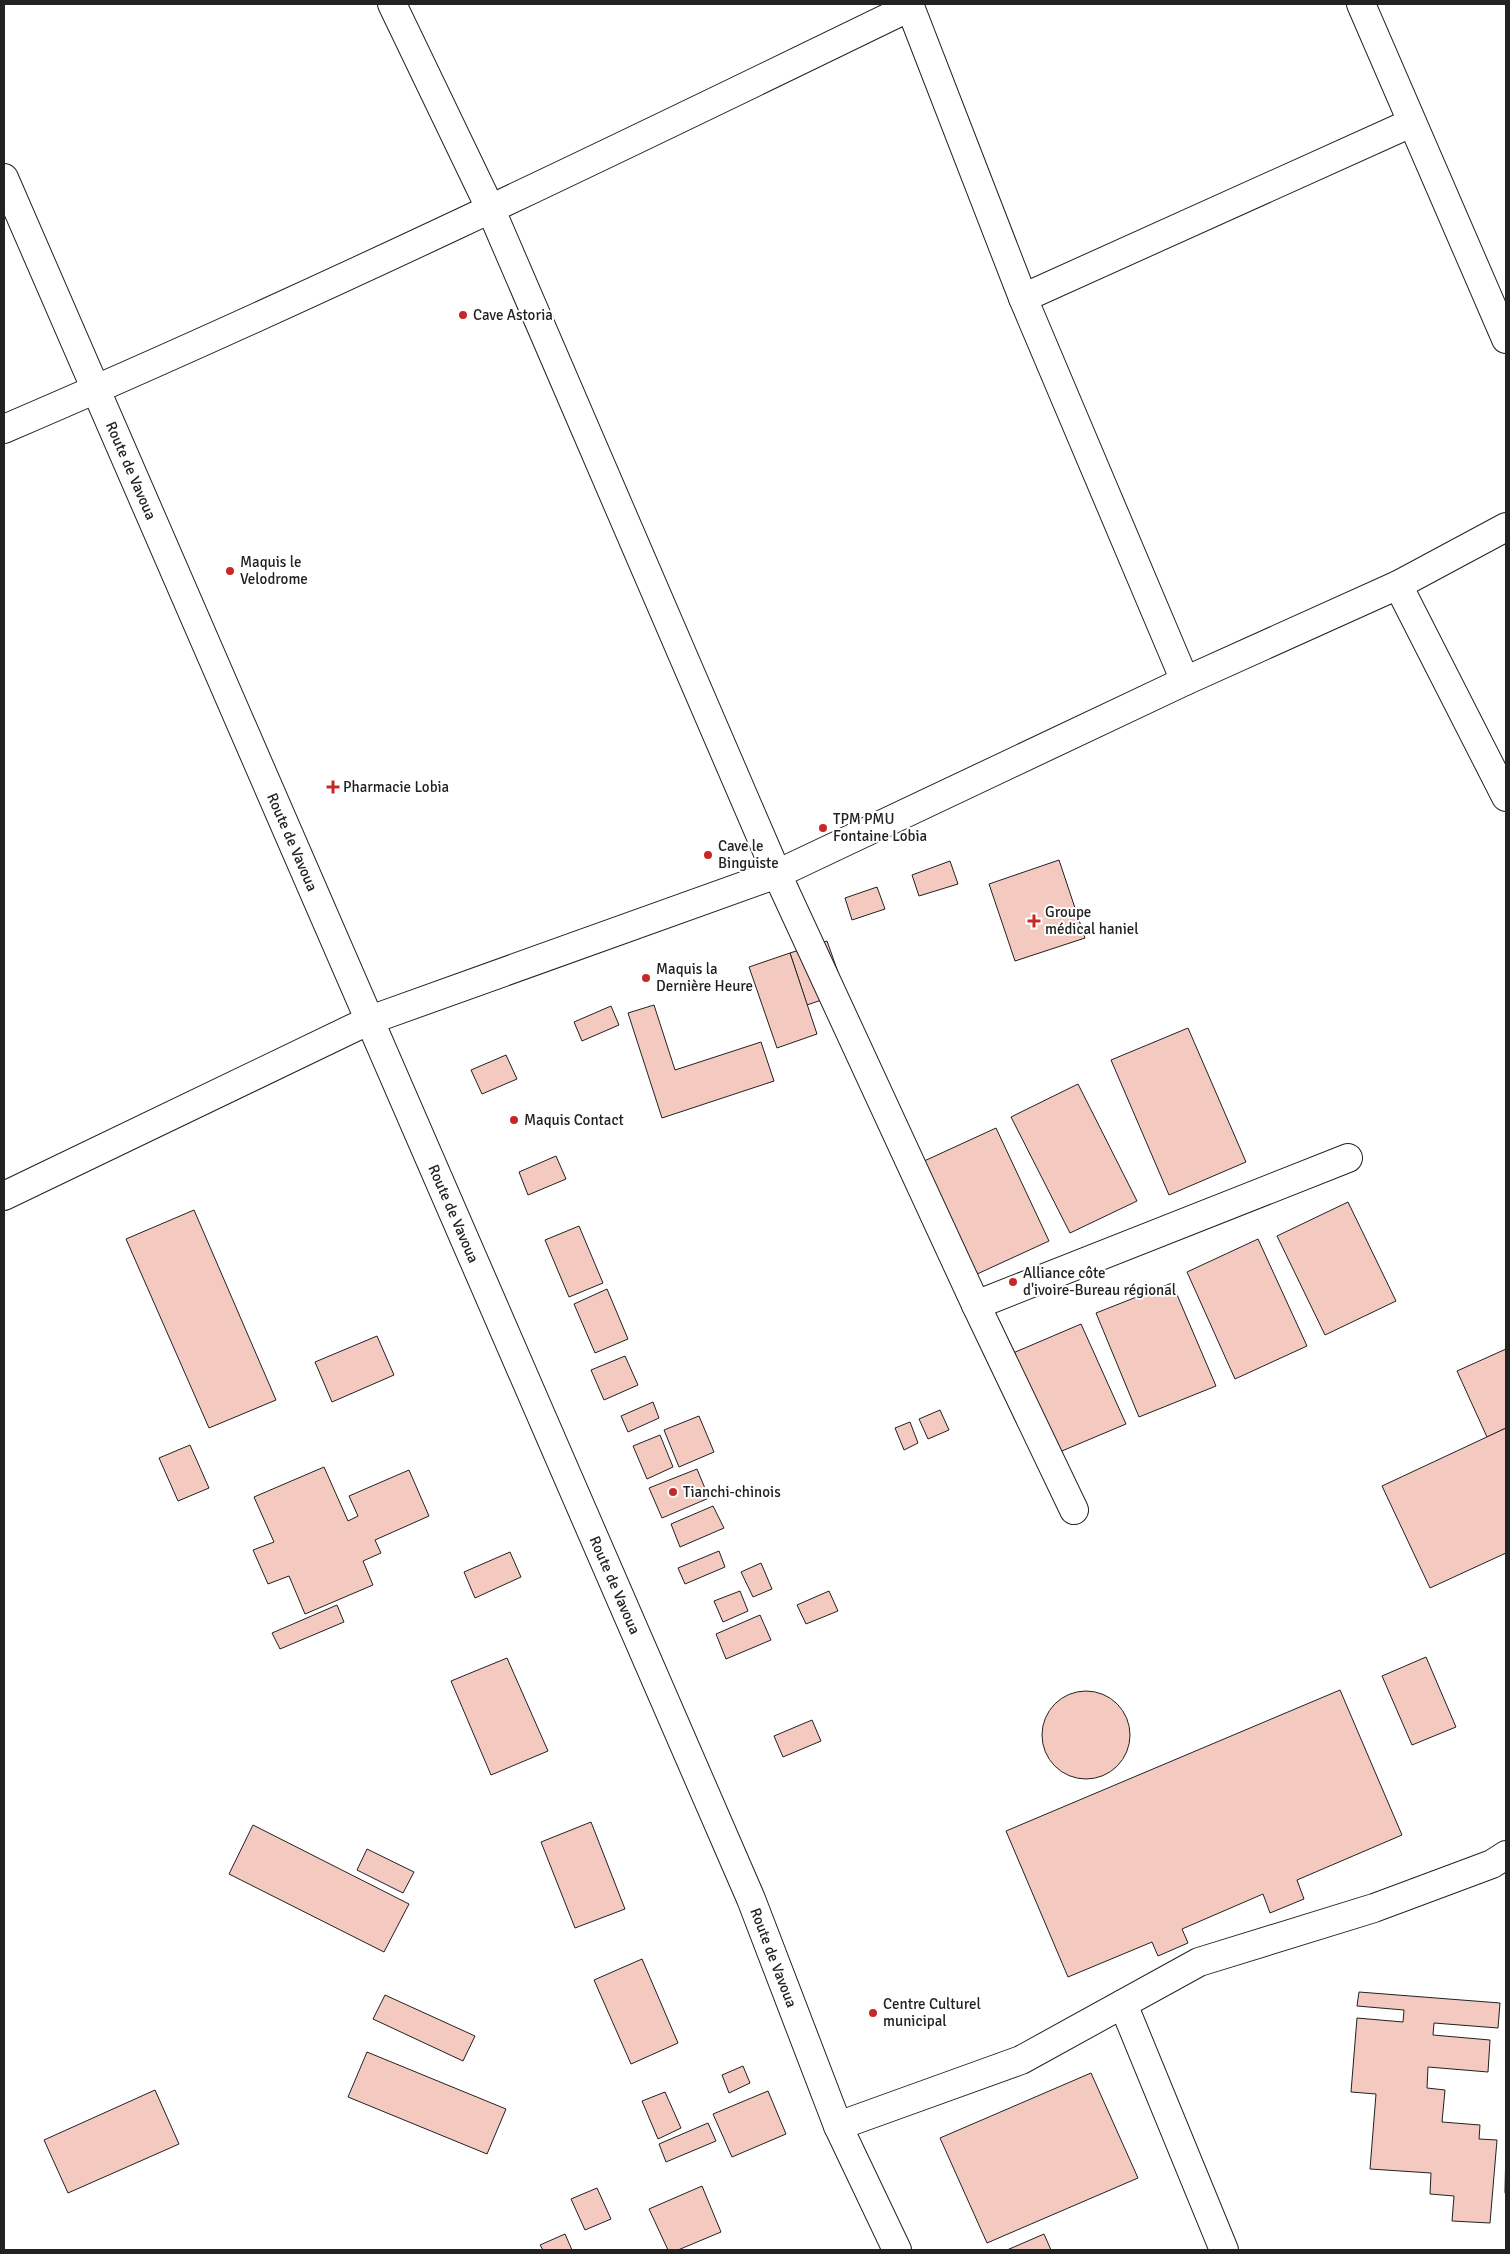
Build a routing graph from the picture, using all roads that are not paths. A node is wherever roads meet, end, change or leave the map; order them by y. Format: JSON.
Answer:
{"nodes":[{"id":1,"x":392,"y":4,"type":"edge"},
{"id":2,"x":1360,"y":4,"type":"edge"},
{"id":3,"x":909,"y":6,"type":"edge"},
{"id":4,"x":1411,"y":124,"type":"junction"},
{"id":5,"x":4,"y":178,"type":"edge"},
{"id":6,"x":491,"y":210,"type":"junction"},
{"id":7,"x":1023,"y":298,"type":"junction"},
{"id":8,"x":1506,"y":339,"type":"edge"},
{"id":9,"x":95,"y":390,"type":"junction"},
{"id":10,"x":4,"y":429,"type":"edge"},
{"id":11,"x":1506,"y":527,"type":"edge"},
{"id":12,"x":1398,"y":585,"type":"junction"},
{"id":13,"x":1185,"y":681,"type":"junction"},
{"id":14,"x":1506,"y":797,"type":"edge"},
{"id":15,"x":776,"y":874,"type":"junction"},
{"id":16,"x":370,"y":1020,"type":"junction"},
{"id":17,"x":1348,"y":1158,"type":"dead end"},
{"id":18,"x":4,"y":1196,"type":"edge"},
{"id":19,"x":976,"y":1305,"type":"junction"},
{"id":20,"x":1074,"y":1510,"type":"dead end"},
{"id":21,"x":1506,"y":1855,"type":"edge"},
{"id":22,"x":1123,"y":2004,"type":"junction"},
{"id":23,"x":838,"y":2126,"type":"junction"},
{"id":24,"x":897,"y":2250,"type":"edge"},
{"id":25,"x":1224,"y":2250,"type":"edge"}],
"edges":[{"from":1,"to":6,"type":"street"},
{"from":2,"to":4,"type":"street"},
{"from":3,"to":6,"type":"street"},
{"from":3,"to":7,"type":"street"},
{"from":4,"to":7,"type":"street"},
{"from":4,"to":8,"type":"street"},
{"from":5,"to":9,"type":"street","name":"Route de Vavoua"},
{"from":6,"to":9,"type":"street"},
{"from":6,"to":15,"type":"street"},
{"from":7,"to":13,"type":"street"},
{"from":9,"to":10,"type":"street"},
{"from":9,"to":16,"type":"street","name":"Route de Vavoua"},
{"from":11,"to":12,"type":"street"},
{"from":12,"to":13,"type":"street"},
{"from":12,"to":14,"type":"street"},
{"from":13,"to":15,"type":"street"},
{"from":15,"to":16,"type":"street"},
{"from":15,"to":19,"type":"street"},
{"from":16,"to":18,"type":"street"},
{"from":16,"to":23,"type":"street","name":"Route de Vavoua"},
{"from":17,"to":19,"type":"street"},
{"from":19,"to":20,"type":"street"},
{"from":21,"to":22,"type":"street"},
{"from":22,"to":23,"type":"street"},
{"from":22,"to":25,"type":"street"},
{"from":23,"to":24,"type":"street","name":"Route de Vavoua"}]}
